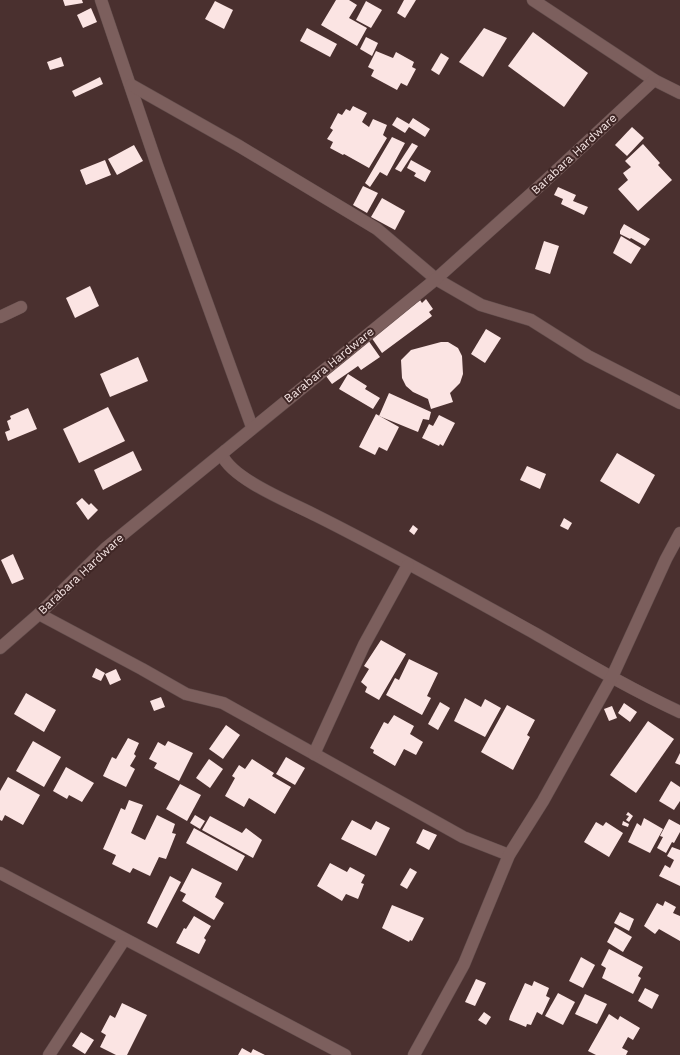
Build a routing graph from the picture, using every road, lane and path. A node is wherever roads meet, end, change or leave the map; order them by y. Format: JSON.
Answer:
{"nodes":[{"id":1,"x":101,"y":0,"type":"edge"},
{"id":2,"x":533,"y":0,"type":"edge"},
{"id":3,"x":654,"y":80,"type":"junction"},
{"id":4,"x":131,"y":85,"type":"junction"},
{"id":5,"x":680,"y":93,"type":"edge"},
{"id":6,"x":436,"y":279,"type":"junction"},
{"id":7,"x":21,"y":307,"type":"dead end"},
{"id":8,"x":0,"y":317,"type":"edge"},
{"id":9,"x":680,"y":403,"type":"edge"},
{"id":10,"x":252,"y":427,"type":"junction"},
{"id":11,"x":225,"y":451,"type":"junction"},
{"id":12,"x":680,"y":533,"type":"edge"},
{"id":13,"x":408,"y":565,"type":"junction"},
{"id":14,"x":39,"y":614,"type":"junction"},
{"id":15,"x":0,"y":648,"type":"edge"},
{"id":16,"x":612,"y":677,"type":"junction"},
{"id":17,"x":680,"y":712,"type":"edge"},
{"id":18,"x":314,"y":754,"type":"junction"},
{"id":19,"x":509,"y":855,"type":"junction"},
{"id":20,"x":0,"y":873,"type":"edge"},
{"id":21,"x":124,"y":940,"type":"junction"},
{"id":22,"x":49,"y":1055,"type":"edge"},
{"id":23,"x":345,"y":1055,"type":"edge"},
{"id":24,"x":414,"y":1055,"type":"edge"}],
"edges":[{"from":1,"to":4,"type":"street"},
{"from":2,"to":3,"type":"street"},
{"from":3,"to":5,"type":"street"},
{"from":3,"to":6,"type":"street","name":"Barabara Hardware"},
{"from":4,"to":6,"type":"street"},
{"from":4,"to":10,"type":"street"},
{"from":6,"to":9,"type":"street"},
{"from":6,"to":10,"type":"street","name":"Barabara Hardware"},
{"from":7,"to":8,"type":"street"},
{"from":10,"to":11,"type":"street","name":"Barabara Hardware"},
{"from":11,"to":13,"type":"street"},
{"from":11,"to":14,"type":"street","name":"Barabara Hardware"},
{"from":12,"to":16,"type":"street"},
{"from":13,"to":16,"type":"street"},
{"from":13,"to":18,"type":"street"},
{"from":14,"to":15,"type":"street","name":"Barabara Hardware"},
{"from":14,"to":18,"type":"street"},
{"from":16,"to":17,"type":"street"},
{"from":16,"to":19,"type":"street"},
{"from":18,"to":19,"type":"street"},
{"from":19,"to":24,"type":"street"},
{"from":20,"to":21,"type":"street"},
{"from":21,"to":22,"type":"street"},
{"from":21,"to":23,"type":"street"}]}
